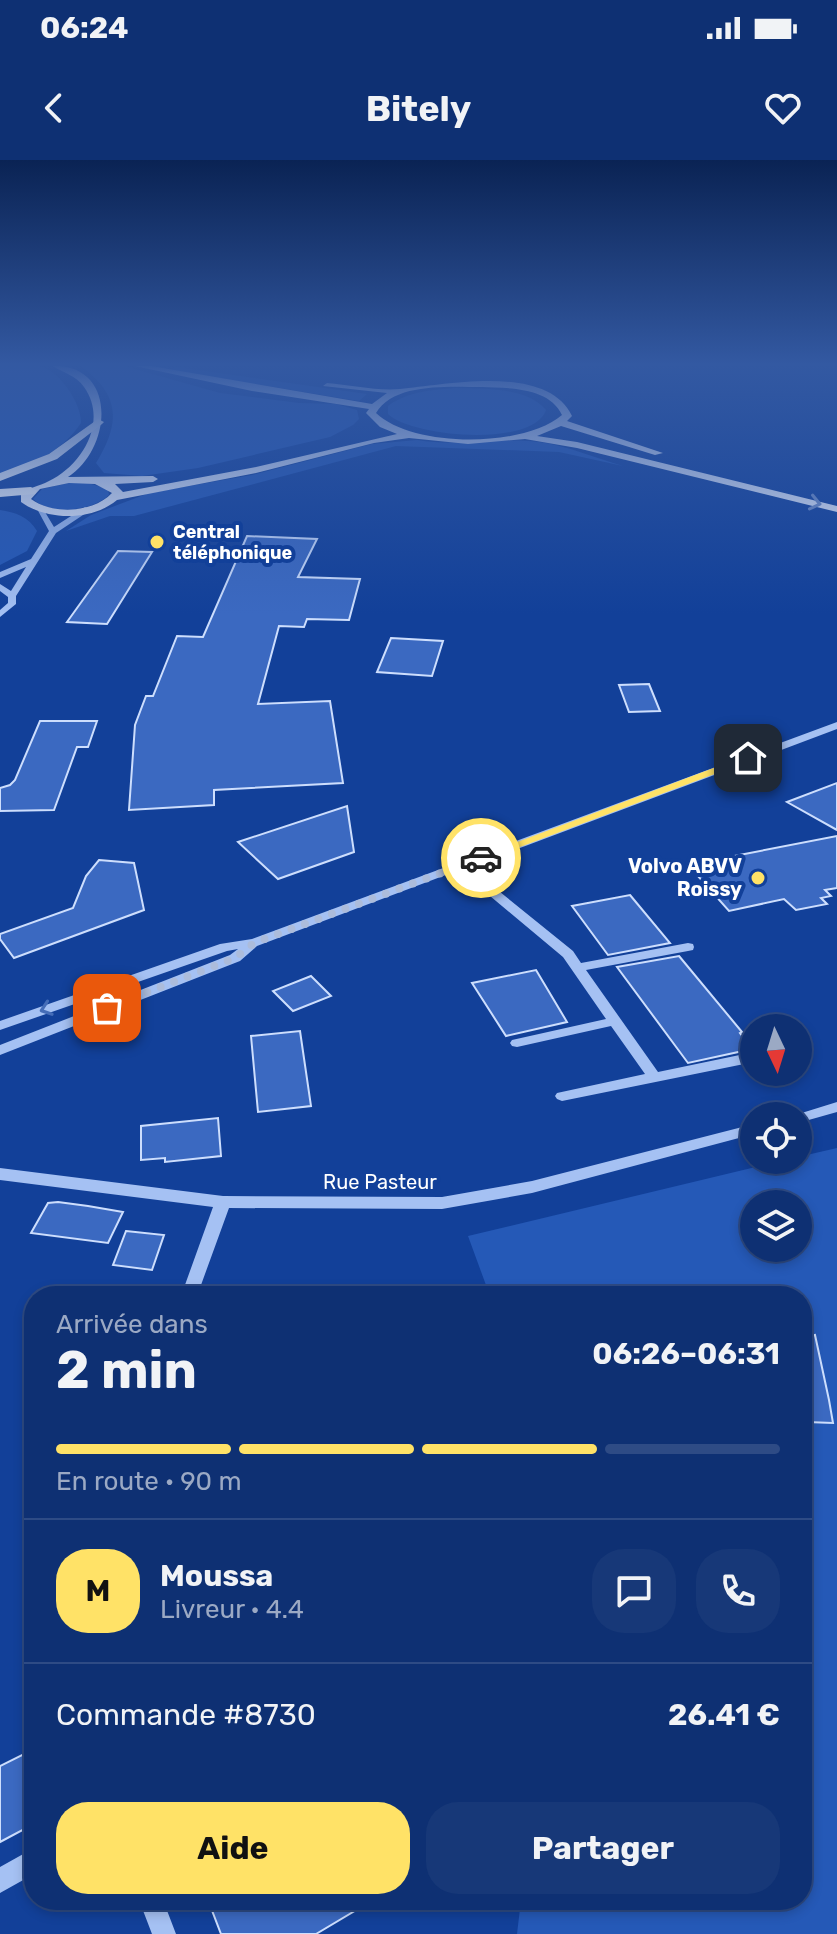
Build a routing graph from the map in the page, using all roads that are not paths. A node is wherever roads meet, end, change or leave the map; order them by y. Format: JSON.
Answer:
{"nodes":[{"id":1,"x":65,"y":449,"type":"edge"},
{"id":2,"x":87,"y":449,"type":"edge"},
{"id":3,"x":280,"y":449,"type":"edge"},
{"id":4,"x":339,"y":449,"type":"edge"},
{"id":5,"x":592,"y":449,"type":"edge"},
{"id":6,"x":643,"y":449,"type":"edge"},
{"id":7,"x":82,"y":462,"type":"junction"},
{"id":8,"x":0,"y":477,"type":"edge"},
{"id":9,"x":765,"y":479,"type":"dead end"},
{"id":10,"x":85,"y":480,"type":"junction"},
{"id":11,"x":54,"y":482,"type":"junction"},
{"id":12,"x":99,"y":482,"type":"junction"},
{"id":13,"x":0,"y":493,"type":"edge"},
{"id":14,"x":116,"y":497,"type":"junction"},
{"id":15,"x":33,"y":501,"type":"junction"},
{"id":16,"x":0,"y":503,"type":"edge"},
{"id":17,"x":88,"y":509,"type":"junction"},
{"id":18,"x":837,"y":509,"type":"edge"},
{"id":19,"x":53,"y":531,"type":"junction"},
{"id":20,"x":33,"y":561,"type":"junction"},
{"id":21,"x":0,"y":575,"type":"edge"},
{"id":22,"x":0,"y":587,"type":"edge"},
{"id":23,"x":12,"y":596,"type":"junction"},
{"id":24,"x":2,"y":614,"type":"edge"},
{"id":25,"x":837,"y":725,"type":"edge"},
{"id":26,"x":460,"y":865,"type":"junction"},
{"id":27,"x":254,"y":943,"type":"junction"},
{"id":28,"x":688,"y":947,"type":"dead end"},
{"id":29,"x":578,"y":968,"type":"junction"},
{"id":30,"x":615,"y":1021,"type":"junction"},
{"id":31,"x":0,"y":1026,"type":"edge"},
{"id":32,"x":517,"y":1043,"type":"dead end"},
{"id":33,"x":0,"y":1050,"type":"edge"},
{"id":34,"x":740,"y":1060,"type":"edge"},
{"id":35,"x":653,"y":1076,"type":"junction"},
{"id":36,"x":562,"y":1096,"type":"dead end"},
{"id":37,"x":837,"y":1107,"type":"edge"},
{"id":38,"x":812,"y":1114,"type":"edge"},
{"id":39,"x":740,"y":1133,"type":"edge"},
{"id":40,"x":0,"y":1174,"type":"edge"},
{"id":41,"x":223,"y":1202,"type":"junction"},
{"id":42,"x":193,"y":1286,"type":"edge"},
{"id":43,"x":24,"y":1866,"type":"edge"},
{"id":44,"x":0,"y":1881,"type":"edge"},
{"id":45,"x":155,"y":1910,"type":"edge"},
{"id":46,"x":164,"y":1934,"type":"edge"}],
"edges":[{"from":1,"to":8,"type":"highway"},
{"from":2,"to":7,"type":"main road"},
{"from":3,"to":12,"type":"main road"},
{"from":4,"to":14,"type":"main road"},
{"from":5,"to":18,"type":"main road","one_way":true},
{"from":6,"to":9,"type":"main road"},
{"from":7,"to":10,"type":"main road"},
{"from":7,"to":11,"type":"main road"},
{"from":10,"to":11,"type":"main road"},
{"from":10,"to":12,"type":"main road"},
{"from":11,"to":15,"type":"main road"},
{"from":12,"to":14,"type":"main road"},
{"from":13,"to":15,"type":"highway"},
{"from":14,"to":17,"type":"main road"},
{"from":15,"to":16,"type":"highway"},
{"from":15,"to":17,"type":"main road"},
{"from":15,"to":19,"type":"street"},
{"from":17,"to":19,"type":"street"},
{"from":19,"to":20,"type":"street"},
{"from":20,"to":21,"type":"street"},
{"from":20,"to":23,"type":"street"},
{"from":22,"to":23,"type":"street"},
{"from":23,"to":24,"type":"street"},
{"from":25,"to":26,"type":"street"},
{"from":26,"to":27,"type":"street"},
{"from":26,"to":29,"type":"street"},
{"from":27,"to":31,"type":"street","one_way":true},
{"from":27,"to":33,"type":"street"},
{"from":28,"to":29,"type":"street"},
{"from":29,"to":30,"type":"street"},
{"from":30,"to":32,"type":"street"},
{"from":30,"to":35,"type":"street"},
{"from":34,"to":35,"type":"street"},
{"from":35,"to":36,"type":"street"},
{"from":37,"to":38,"type":"street"},
{"from":39,"to":41,"type":"street","name":"Rue Pasteur"},
{"from":40,"to":41,"type":"street","name":"Rue Pasteur"},
{"from":41,"to":42,"type":"street"},
{"from":43,"to":44,"type":"street"},
{"from":45,"to":46,"type":"street"}]}
